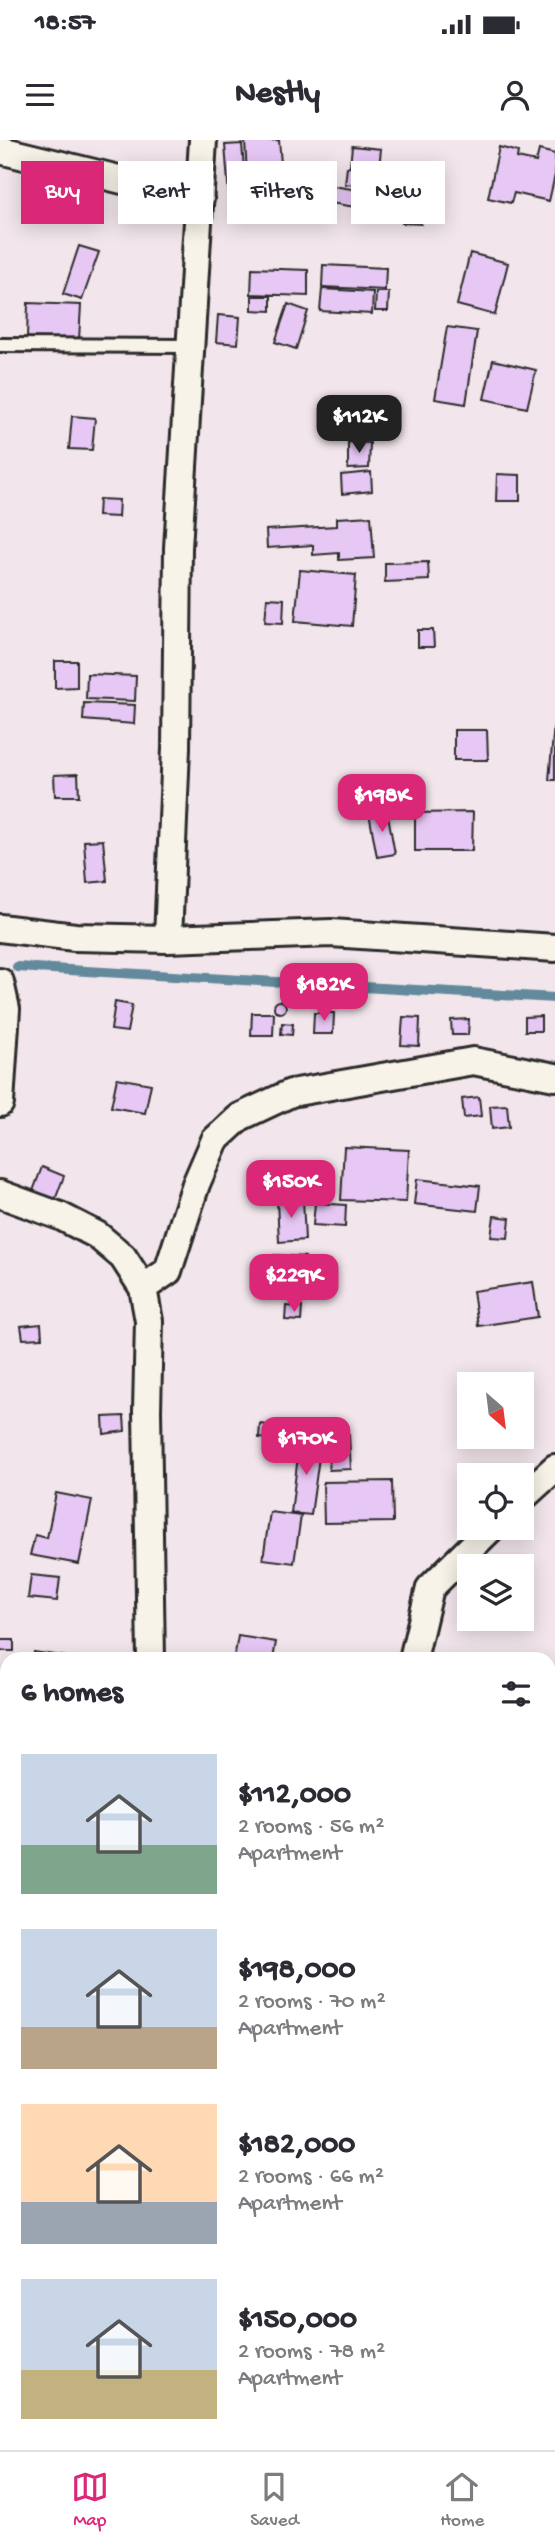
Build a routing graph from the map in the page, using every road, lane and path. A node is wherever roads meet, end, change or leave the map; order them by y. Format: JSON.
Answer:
{"nodes":[{"id":1,"x":203,"y":140,"type":"edge"},
{"id":2,"x":0,"y":150,"type":"edge"},
{"id":3,"x":202,"y":161,"type":"edge"},
{"id":4,"x":118,"y":179,"type":"edge"},
{"id":5,"x":198,"y":224,"type":"edge"},
{"id":6,"x":0,"y":345,"type":"edge"},
{"id":7,"x":190,"y":346,"type":"junction"},
{"id":8,"x":0,"y":928,"type":"edge"},
{"id":9,"x":168,"y":939,"type":"junction"},
{"id":10,"x":555,"y":948,"type":"edge"},
{"id":11,"x":0,"y":982,"type":"edge"},
{"id":12,"x":555,"y":1077,"type":"edge"},
{"id":13,"x":0,"y":1103,"type":"edge"},
{"id":14,"x":0,"y":1194,"type":"edge"},
{"id":15,"x":143,"y":1288,"type":"junction"},
{"id":16,"x":555,"y":1468,"type":"edge"},
{"id":17,"x":534,"y":1487,"type":"edge"},
{"id":18,"x":479,"y":1540,"type":"edge"},
{"id":19,"x":151,"y":1652,"type":"edge"},
{"id":20,"x":415,"y":1652,"type":"edge"}],
"edges":[{"from":1,"to":3,"type":"street"},
{"from":2,"to":4,"type":"street"},
{"from":5,"to":7,"type":"street"},
{"from":6,"to":7,"type":"lane"},
{"from":7,"to":9,"type":"street"},
{"from":8,"to":9,"type":"street"},
{"from":9,"to":10,"type":"street"},
{"from":11,"to":13,"type":"street"},
{"from":12,"to":15,"type":"street"},
{"from":14,"to":15,"type":"street"},
{"from":15,"to":19,"type":"street"},
{"from":16,"to":17,"type":"street"},
{"from":18,"to":20,"type":"street"}]}
